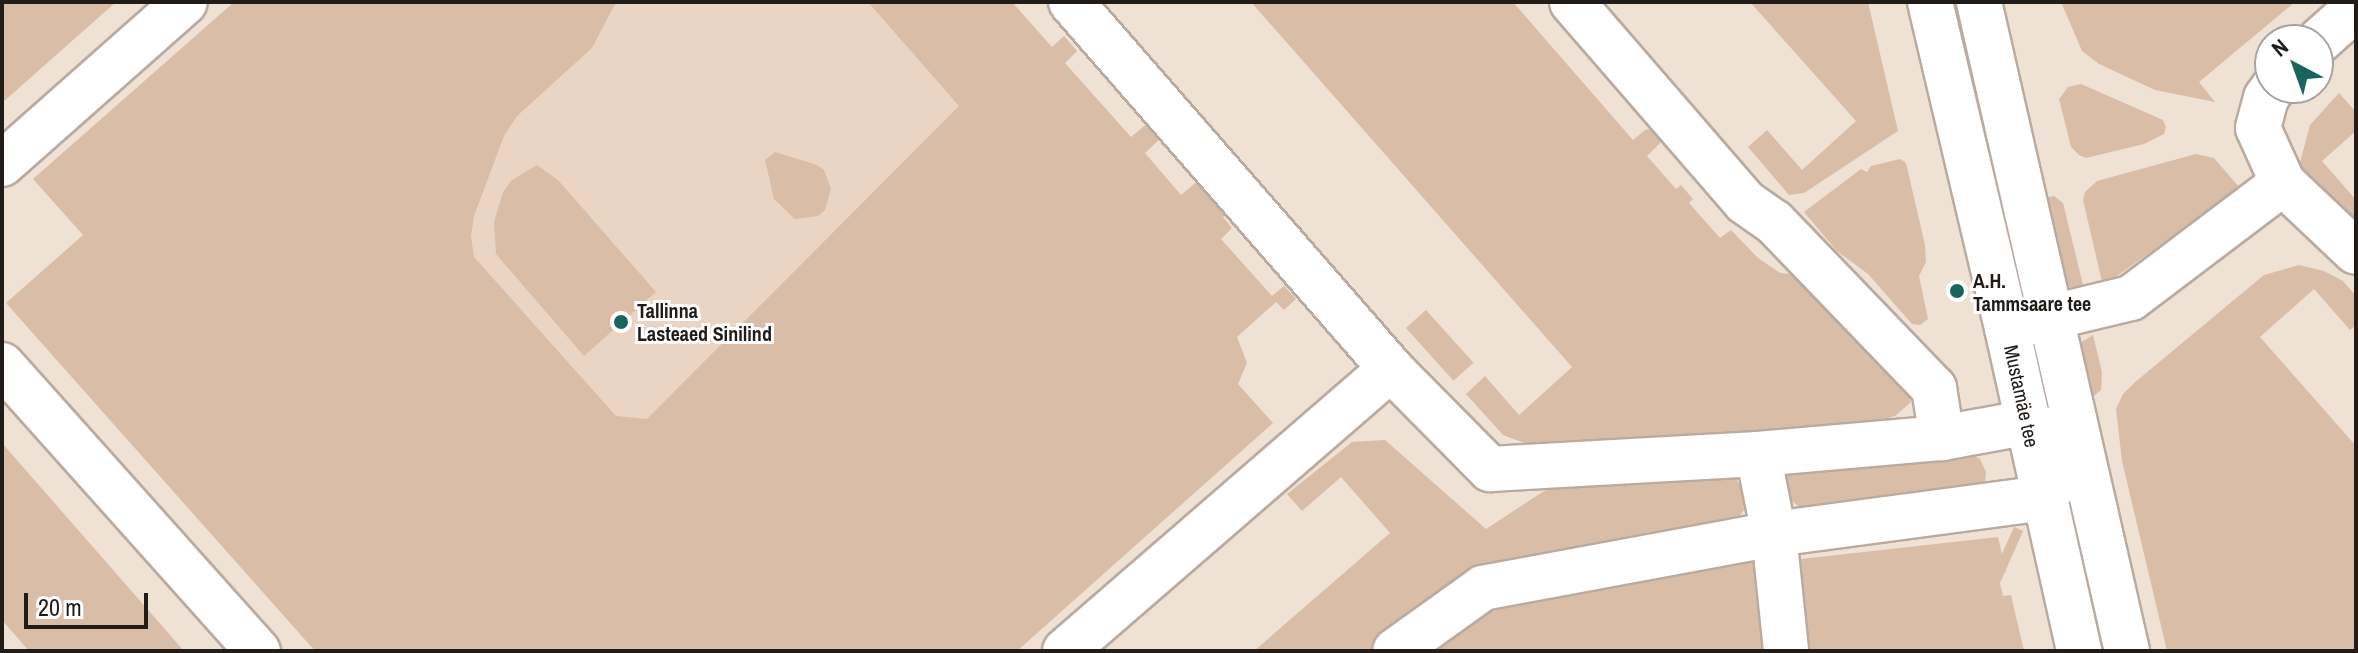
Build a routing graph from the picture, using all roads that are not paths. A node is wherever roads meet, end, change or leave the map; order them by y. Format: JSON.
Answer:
{"nodes":[{"id":1,"x":185,"y":2,"type":"edge"},
{"id":2,"x":1071,"y":2,"type":"edge"},
{"id":3,"x":1572,"y":2,"type":"edge"},
{"id":4,"x":1930,"y":2,"type":"edge"},
{"id":5,"x":1979,"y":2,"type":"edge"},
{"id":6,"x":2356,"y":8,"type":"edge"},
{"id":7,"x":2334,"y":28,"type":"edge"},
{"id":8,"x":2264,"y":104,"type":"edge"},
{"id":9,"x":2,"y":164,"type":"edge"},
{"id":10,"x":2283,"y":183,"type":"junction"},
{"id":11,"x":2356,"y":252,"type":"edge"},
{"id":12,"x":2050,"y":319,"type":"junction"},
{"id":13,"x":2007,"y":328,"type":"junction"},
{"id":14,"x":2,"y":365,"type":"edge"},
{"id":15,"x":1391,"y":369,"type":"junction"},
{"id":16,"x":2008,"y":426,"type":"junction"},
{"id":17,"x":1942,"y":438,"type":"junction"},
{"id":18,"x":2080,"y":452,"type":"junction"},
{"id":19,"x":1758,"y":454,"type":"junction"},
{"id":20,"x":2044,"y":498,"type":"junction"},
{"id":21,"x":1774,"y":534,"type":"junction"},
{"id":22,"x":258,"y":651,"type":"edge"},
{"id":23,"x":1065,"y":651,"type":"edge"},
{"id":24,"x":1395,"y":651,"type":"edge"},
{"id":25,"x":1786,"y":651,"type":"edge"},
{"id":26,"x":2079,"y":651,"type":"edge"},
{"id":27,"x":2127,"y":651,"type":"edge"}],
"edges":[{"from":1,"to":9,"type":"street"},
{"from":2,"to":15,"type":"street"},
{"from":3,"to":17,"type":"street"},
{"from":4,"to":13,"type":"street","name":"Mustamäe tee"},
{"from":5,"to":12,"type":"street"},
{"from":6,"to":7,"type":"street"},
{"from":8,"to":10,"type":"street"},
{"from":10,"to":11,"type":"street"},
{"from":10,"to":12,"type":"street"},
{"from":12,"to":13,"type":"street"},
{"from":12,"to":18,"type":"street"},
{"from":13,"to":16,"type":"street","name":"Mustamäe tee"},
{"from":14,"to":22,"type":"street"},
{"from":15,"to":19,"type":"street"},
{"from":15,"to":23,"type":"street"},
{"from":16,"to":17,"type":"street"},
{"from":16,"to":18,"type":"street"},
{"from":16,"to":20,"type":"street","name":"Mustamäe tee"},
{"from":17,"to":19,"type":"street"},
{"from":18,"to":20,"type":"street"},
{"from":18,"to":27,"type":"street"},
{"from":19,"to":21,"type":"street"},
{"from":20,"to":21,"type":"street"},
{"from":20,"to":26,"type":"street","name":"Mustamäe tee"},
{"from":21,"to":24,"type":"street"},
{"from":21,"to":25,"type":"street"}]}
